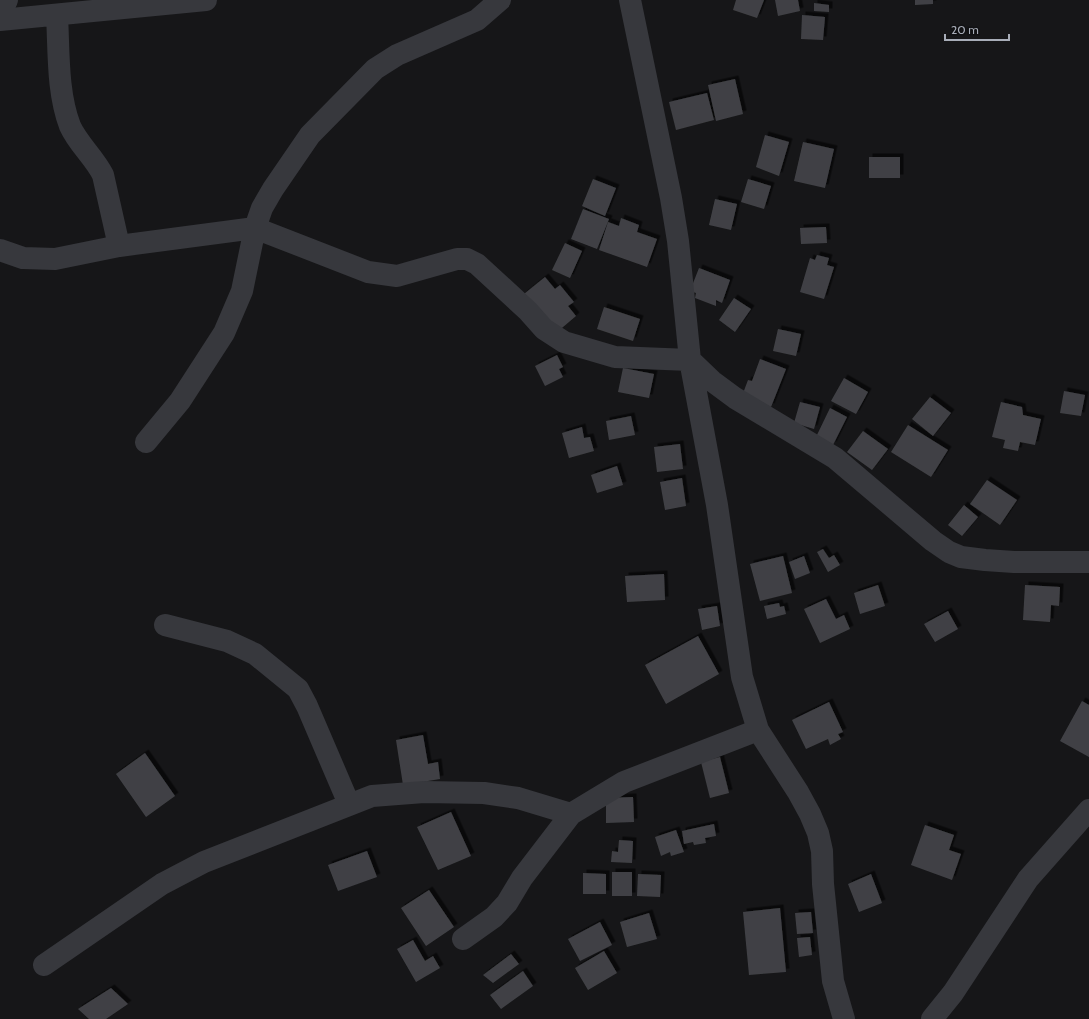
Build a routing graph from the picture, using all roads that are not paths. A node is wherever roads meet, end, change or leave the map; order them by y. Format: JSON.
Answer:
{"nodes":[{"id":1,"x":7,"y":0,"type":"edge"},
{"id":2,"x":206,"y":0,"type":"edge"},
{"id":3,"x":500,"y":0,"type":"edge"},
{"id":4,"x":630,"y":0,"type":"edge"},
{"id":5,"x":0,"y":14,"type":"edge"},
{"id":6,"x":57,"y":16,"type":"junction"},
{"id":7,"x":0,"y":20,"type":"edge"},
{"id":8,"x":255,"y":228,"type":"junction"},
{"id":9,"x":119,"y":246,"type":"junction"},
{"id":10,"x":0,"y":250,"type":"edge"},
{"id":11,"x":690,"y":360,"type":"junction"},
{"id":12,"x":146,"y":442,"type":"dead end"},
{"id":13,"x":1089,"y":562,"type":"edge"},
{"id":14,"x":165,"y":625,"type":"dead end"},
{"id":15,"x":758,"y":730,"type":"junction"},
{"id":16,"x":349,"y":804,"type":"junction"},
{"id":17,"x":1089,"y":810,"type":"edge"},
{"id":18,"x":571,"y":814,"type":"junction"},
{"id":19,"x":464,"y":939,"type":"dead end"},
{"id":20,"x":44,"y":965,"type":"dead end"},
{"id":21,"x":844,"y":1019,"type":"edge"},
{"id":22,"x":932,"y":1019,"type":"edge"}],
"edges":[{"from":1,"to":5,"type":"street"},
{"from":2,"to":6,"type":"street"},
{"from":3,"to":8,"type":"street"},
{"from":4,"to":11,"type":"street"},
{"from":6,"to":7,"type":"street"},
{"from":6,"to":9,"type":"street"},
{"from":8,"to":9,"type":"street"},
{"from":8,"to":11,"type":"street"},
{"from":8,"to":12,"type":"street"},
{"from":9,"to":10,"type":"street"},
{"from":11,"to":13,"type":"street"},
{"from":11,"to":15,"type":"street"},
{"from":14,"to":16,"type":"street"},
{"from":15,"to":18,"type":"street"},
{"from":15,"to":21,"type":"street"},
{"from":16,"to":18,"type":"street"},
{"from":16,"to":20,"type":"street"},
{"from":17,"to":22,"type":"street"},
{"from":18,"to":19,"type":"street"}]}
